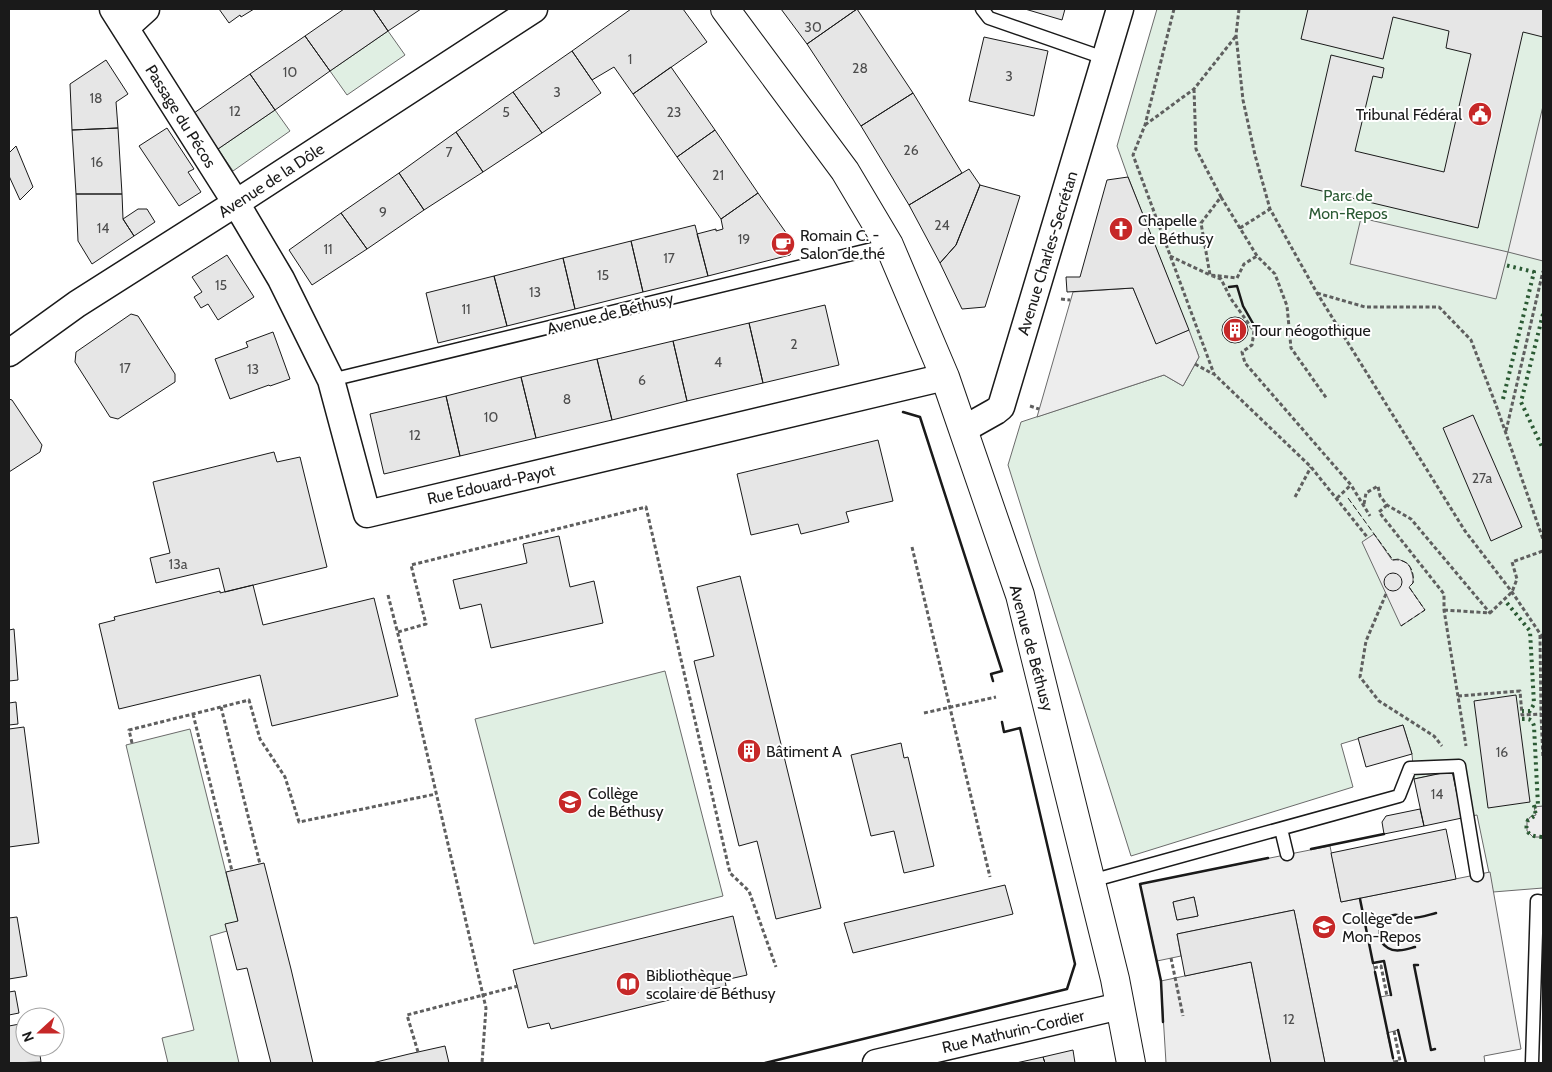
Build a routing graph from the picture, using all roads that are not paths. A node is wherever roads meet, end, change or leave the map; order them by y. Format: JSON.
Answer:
{"nodes":[{"id":1,"x":146,"y":9,"type":"edge"},
{"id":2,"x":534,"y":9,"type":"edge"},
{"id":3,"x":725,"y":9,"type":"edge"},
{"id":4,"x":982,"y":9,"type":"edge"},
{"id":5,"x":1120,"y":9,"type":"edge"},
{"id":6,"x":119,"y":19,"type":"edge"},
{"id":7,"x":1104,"y":58,"type":"junction"},
{"id":8,"x":236,"y":203,"type":"junction"},
{"id":9,"x":889,"y":245,"type":"junction"},
{"id":10,"x":9,"y":353,"type":"edge"},
{"id":11,"x":945,"y":377,"type":"junction"},
{"id":12,"x":331,"y":380,"type":"junction"},
{"id":13,"x":964,"y":429,"type":"junction"},
{"id":14,"x":1281,"y":829,"type":"junction"},
{"id":15,"x":1287,"y":854,"type":"dead end"},
{"id":16,"x":1478,"y":875,"type":"dead end"},
{"id":17,"x":1091,"y":880,"type":"junction"},
{"id":18,"x":1543,"y":902,"type":"edge"},
{"id":19,"x":1120,"y":1006,"type":"junction"},
{"id":20,"x":876,"y":1063,"type":"edge"},
{"id":21,"x":1131,"y":1063,"type":"edge"},
{"id":22,"x":1532,"y":1063,"type":"edge"}],
"edges":[{"from":1,"to":6,"type":"street","name":"Passage du Pécos"},
{"from":2,"to":8,"type":"street","name":"Avenue de la Dôle"},
{"from":3,"to":9,"type":"street","name":"Avenue de Béthusy"},
{"from":4,"to":7,"type":"lane"},
{"from":5,"to":7,"type":"street","name":"Avenue Charles-Secrétan"},
{"from":6,"to":8,"type":"street","name":"Passage du Pécos"},
{"from":7,"to":13,"type":"street","name":"Avenue Charles-Secrétan"},
{"from":8,"to":10,"type":"street","name":"Avenue de la Dôle"},
{"from":8,"to":12,"type":"street","name":"Rue Edouard-Payot"},
{"from":9,"to":11,"type":"street","name":"Avenue de Béthusy"},
{"from":9,"to":12,"type":"lane","name":"Avenue de Béthusy"},
{"from":11,"to":12,"type":"street","name":"Rue Edouard-Payot"},
{"from":11,"to":13,"type":"street","name":"Avenue de Béthusy"},
{"from":13,"to":17,"type":"street","name":"Avenue de Béthusy"},
{"from":14,"to":15,"type":"lane"},
{"from":14,"to":16,"type":"lane"},
{"from":14,"to":17,"type":"lane"},
{"from":17,"to":19,"type":"street","name":"Avenue de Béthusy"},
{"from":18,"to":22,"type":"lane"},
{"from":19,"to":20,"type":"street","name":"Rue Mathurin-Cordier"},
{"from":19,"to":21,"type":"street","name":"Avenue de Béthusy"}]}
